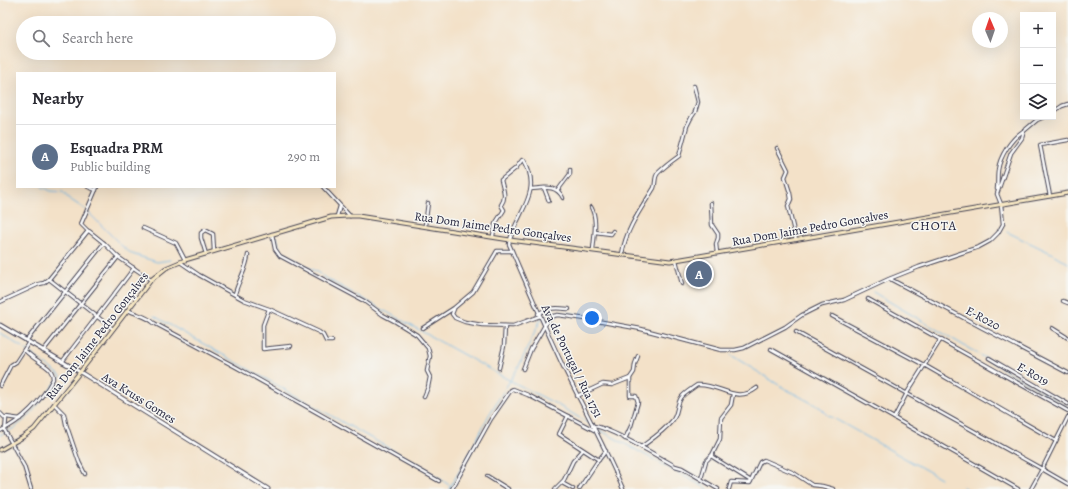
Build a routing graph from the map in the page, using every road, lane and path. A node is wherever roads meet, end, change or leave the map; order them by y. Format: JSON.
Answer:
{"nodes":[{"id":1,"x":694,"y":86,"type":"dead end"},
{"id":2,"x":1068,"y":104,"type":"edge"},
{"id":3,"x":1056,"y":110,"type":"edge"},
{"id":4,"x":1037,"y":120,"type":"edge"},
{"id":5,"x":1024,"y":131,"type":"junction"},
{"id":6,"x":1068,"y":140,"type":"edge"},
{"id":7,"x":778,"y":148,"type":"dead end"},
{"id":8,"x":570,"y":169,"type":"dead end"},
{"id":9,"x":324,"y":188,"type":"edge"},
{"id":10,"x":544,"y":188,"type":"junction"},
{"id":11,"x":97,"y":189,"type":"edge"},
{"id":12,"x":531,"y":189,"type":"junction"},
{"id":13,"x":558,"y":190,"type":"junction"},
{"id":14,"x":1068,"y":193,"type":"edge"},
{"id":15,"x":997,"y":194,"type":"junction"},
{"id":16,"x":1050,"y":196,"type":"junction"},
{"id":17,"x":563,"y":198,"type":"dead end"},
{"id":18,"x":549,"y":201,"type":"dead end"},
{"id":19,"x":428,"y":203,"type":"dead end"},
{"id":20,"x":711,"y":203,"type":"dead end"},
{"id":21,"x":1001,"y":204,"type":"junction"},
{"id":22,"x":340,"y":206,"type":"junction"},
{"id":23,"x":591,"y":207,"type":"dead end"},
{"id":24,"x":337,"y":216,"type":"junction"},
{"id":25,"x":350,"y":216,"type":"junction"},
{"id":26,"x":425,"y":226,"type":"junction"},
{"id":27,"x":143,"y":228,"type":"dead end"},
{"id":28,"x":88,"y":231,"type":"junction"},
{"id":29,"x":613,"y":231,"type":"dead end"},
{"id":30,"x":595,"y":232,"type":"junction"},
{"id":31,"x":272,"y":234,"type":"junction"},
{"id":32,"x":493,"y":236,"type":"junction"},
{"id":33,"x":510,"y":240,"type":"junction"},
{"id":34,"x":796,"y":240,"type":"junction"},
{"id":35,"x":104,"y":243,"type":"junction"},
{"id":36,"x":593,"y":250,"type":"junction"},
{"id":37,"x":512,"y":251,"type":"junction"},
{"id":38,"x":214,"y":252,"type":"junction"},
{"id":39,"x":717,"y":253,"type":"junction"},
{"id":40,"x":206,"y":254,"type":"junction"},
{"id":41,"x":622,"y":254,"type":"junction"},
{"id":42,"x":248,"y":255,"type":"dead end"},
{"id":43,"x":118,"y":257,"type":"junction"},
{"id":44,"x":185,"y":260,"type":"junction"},
{"id":45,"x":676,"y":260,"type":"junction"},
{"id":46,"x":180,"y":262,"type":"junction"},
{"id":47,"x":134,"y":268,"type":"junction"},
{"id":48,"x":49,"y":279,"type":"junction"},
{"id":49,"x":889,"y":279,"type":"junction"},
{"id":50,"x":152,"y":280,"type":"junction"},
{"id":51,"x":682,"y":284,"type":"dead end"},
{"id":52,"x":65,"y":291,"type":"junction"},
{"id":53,"x":235,"y":294,"type":"junction"},
{"id":54,"x":868,"y":299,"type":"dead end"},
{"id":55,"x":1063,"y":301,"type":"dead end"},
{"id":56,"x":0,"y":302,"type":"edge"},
{"id":57,"x":1068,"y":303,"type":"edge"},
{"id":58,"x":81,"y":304,"type":"junction"},
{"id":59,"x":269,"y":308,"type":"junction"},
{"id":60,"x":454,"y":308,"type":"junction"},
{"id":61,"x":569,"y":309,"type":"dead end"},
{"id":62,"x":128,"y":310,"type":"junction"},
{"id":63,"x":539,"y":315,"type":"junction"},
{"id":64,"x":97,"y":316,"type":"junction"},
{"id":65,"x":832,"y":316,"type":"dead end"},
{"id":66,"x":0,"y":325,"type":"edge"},
{"id":67,"x":506,"y":326,"type":"junction"},
{"id":68,"x":544,"y":326,"type":"junction"},
{"id":69,"x":423,"y":328,"type":"dead end"},
{"id":70,"x":1052,"y":328,"type":"dead end"},
{"id":71,"x":113,"y":329,"type":"junction"},
{"id":72,"x":796,"y":332,"type":"dead end"},
{"id":73,"x":1068,"y":338,"type":"edge"},
{"id":74,"x":941,"y":339,"type":"junction"},
{"id":75,"x":332,"y":341,"type":"dead end"},
{"id":76,"x":28,"y":342,"type":"junction"},
{"id":77,"x":291,"y":346,"type":"dead end"},
{"id":78,"x":24,"y":349,"type":"junction"},
{"id":79,"x":771,"y":349,"type":"dead end"},
{"id":80,"x":43,"y":351,"type":"junction"},
{"id":81,"x":638,"y":356,"type":"dead end"},
{"id":82,"x":989,"y":358,"type":"dead end"},
{"id":83,"x":62,"y":362,"type":"junction"},
{"id":84,"x":924,"y":365,"type":"junction"},
{"id":85,"x":499,"y":368,"type":"dead end"},
{"id":86,"x":523,"y":369,"type":"dead end"},
{"id":87,"x":80,"y":372,"type":"junction"},
{"id":88,"x":1068,"y":373,"type":"edge"},
{"id":89,"x":630,"y":378,"type":"junction"},
{"id":90,"x":0,"y":386,"type":"edge"},
{"id":91,"x":757,"y":388,"type":"dead end"},
{"id":92,"x":907,"y":393,"type":"junction"},
{"id":93,"x":733,"y":394,"type":"junction"},
{"id":94,"x":577,"y":396,"type":"junction"},
{"id":95,"x":424,"y":397,"type":"dead end"},
{"id":96,"x":54,"y":404,"type":"junction"},
{"id":97,"x":1068,"y":404,"type":"edge"},
{"id":98,"x":1068,"y":411,"type":"edge"},
{"id":99,"x":0,"y":413,"type":"edge"},
{"id":100,"x":568,"y":416,"type":"junction"},
{"id":101,"x":5,"y":417,"type":"junction"},
{"id":102,"x":1068,"y":417,"type":"edge"},
{"id":103,"x":894,"y":418,"type":"junction"},
{"id":104,"x":20,"y":419,"type":"junction"},
{"id":105,"x":592,"y":426,"type":"junction"},
{"id":106,"x":5,"y":429,"type":"junction"},
{"id":107,"x":0,"y":430,"type":"edge"},
{"id":108,"x":594,"y":430,"type":"junction"},
{"id":109,"x":625,"y":439,"type":"junction"},
{"id":110,"x":1056,"y":441,"type":"junction"},
{"id":111,"x":12,"y":443,"type":"junction"},
{"id":112,"x":641,"y":447,"type":"junction"},
{"id":113,"x":0,"y":450,"type":"edge"},
{"id":114,"x":582,"y":450,"type":"junction"},
{"id":115,"x":606,"y":451,"type":"junction"},
{"id":116,"x":711,"y":456,"type":"junction"},
{"id":117,"x":599,"y":460,"type":"junction"},
{"id":118,"x":1042,"y":469,"type":"junction"},
{"id":119,"x":85,"y":474,"type":"dead end"},
{"id":120,"x":488,"y":476,"type":"dead end"},
{"id":121,"x":701,"y":479,"type":"junction"},
{"id":122,"x":439,"y":481,"type":"dead end"},
{"id":123,"x":751,"y":481,"type":"junction"},
{"id":124,"x":562,"y":483,"type":"junction"},
{"id":125,"x":1068,"y":484,"type":"edge"},
{"id":126,"x":622,"y":488,"type":"edge"},
{"id":127,"x":31,"y":489,"type":"edge"},
{"id":128,"x":268,"y":489,"type":"edge"},
{"id":129,"x":452,"y":489,"type":"edge"},
{"id":130,"x":508,"y":489,"type":"edge"},
{"id":131,"x":555,"y":489,"type":"edge"},
{"id":132,"x":573,"y":489,"type":"edge"},
{"id":133,"x":580,"y":489,"type":"edge"},
{"id":134,"x":718,"y":489,"type":"edge"},
{"id":135,"x":729,"y":489,"type":"edge"},
{"id":136,"x":832,"y":489,"type":"edge"},
{"id":137,"x":1018,"y":489,"type":"edge"},
{"id":138,"x":1031,"y":489,"type":"edge"}],
"edges":[{"from":1,"to":41,"type":"street"},
{"from":2,"to":3,"type":"street"},
{"from":4,"to":5,"type":"street"},
{"from":5,"to":15,"type":"street"},
{"from":5,"to":15,"type":"street"},
{"from":6,"to":16,"type":"street"},
{"from":7,"to":34,"type":"street"},
{"from":8,"to":13,"type":"street"},
{"from":9,"to":22,"type":"street"},
{"from":10,"to":12,"type":"street"},
{"from":10,"to":13,"type":"street"},
{"from":10,"to":18,"type":"street"},
{"from":11,"to":28,"type":"street"},
{"from":12,"to":32,"type":"street"},
{"from":12,"to":33,"type":"street"},
{"from":13,"to":17,"type":"street"},
{"from":14,"to":16,"type":"main road","name":"Rua Dom Jaime Pedro Gonçalves"},
{"from":15,"to":21,"type":"street"},
{"from":16,"to":21,"type":"main road","name":"Rua Dom Jaime Pedro Gonçalves"},
{"from":19,"to":26,"type":"street"},
{"from":20,"to":39,"type":"street"},
{"from":21,"to":34,"type":"main road","name":"Rua Dom Jaime Pedro Gonçalves"},
{"from":21,"to":49,"type":"street"},
{"from":22,"to":24,"type":"street"},
{"from":22,"to":25,"type":"street"},
{"from":23,"to":30,"type":"street"},
{"from":24,"to":25,"type":"main road","name":"Rua Dom Jaime Pedro Gonçalves"},
{"from":24,"to":31,"type":"main road","name":"Rua Dom Jaime Pedro Gonçalves"},
{"from":25,"to":26,"type":"main road","name":"Rua Dom Jaime Pedro Gonçalves"},
{"from":26,"to":32,"type":"main road","name":"Rua Dom Jaime Pedro Gonçalves"},
{"from":27,"to":44,"type":"street"},
{"from":28,"to":35,"type":"street"},
{"from":28,"to":48,"type":"street"},
{"from":29,"to":30,"type":"street"},
{"from":30,"to":36,"type":"street"},
{"from":31,"to":38,"type":"main road","name":"Rua Dom Jaime Pedro Gonçalves"},
{"from":31,"to":95,"type":"street"},
{"from":32,"to":33,"type":"main road","name":"Rua Dom Jaime Pedro Gonçalves"},
{"from":33,"to":36,"type":"main road","name":"Rua Dom Jaime Pedro Gonçalves"},
{"from":33,"to":37,"type":"street","name":"Ava de Portugal / Rua 1751"},
{"from":34,"to":39,"type":"main road","name":"Rua Dom Jaime Pedro Gonçalves"},
{"from":35,"to":43,"type":"street"},
{"from":35,"to":52,"type":"street"},
{"from":36,"to":41,"type":"main road","name":"Rua Dom Jaime Pedro Gonçalves"},
{"from":37,"to":60,"type":"street"},
{"from":37,"to":63,"type":"street","name":"Ava de Portugal / Rua 1751"},
{"from":38,"to":40,"type":"main road","name":"Rua Dom Jaime Pedro Gonçalves"},
{"from":38,"to":40,"type":"street"},
{"from":39,"to":45,"type":"main road","name":"Rua Dom Jaime Pedro Gonçalves"},
{"from":40,"to":44,"type":"main road","name":"Rua Dom Jaime Pedro Gonçalves"},
{"from":41,"to":45,"type":"main road","name":"Rua Dom Jaime Pedro Gonçalves"},
{"from":42,"to":53,"type":"street"},
{"from":43,"to":47,"type":"street"},
{"from":43,"to":58,"type":"street"},
{"from":44,"to":46,"type":"main road","name":"Rua Dom Jaime Pedro Gonçalves"},
{"from":45,"to":51,"type":"street"},
{"from":46,"to":50,"type":"main road","name":"Rua Dom Jaime Pedro Gonçalves"},
{"from":46,"to":53,"type":"street"},
{"from":47,"to":50,"type":"street"},
{"from":47,"to":64,"type":"street"},
{"from":48,"to":52,"type":"street"},
{"from":48,"to":56,"type":"street"},
{"from":49,"to":68,"type":"street"},
{"from":49,"to":88,"type":"street","name":"E-R020"},
{"from":50,"to":62,"type":"main road","name":"Rua Dom Jaime Pedro Gonçalves"},
{"from":52,"to":58,"type":"street"},
{"from":52,"to":76,"type":"street"},
{"from":53,"to":59,"type":"street"},
{"from":54,"to":74,"type":"street"},
{"from":55,"to":57,"type":"street"},
{"from":58,"to":64,"type":"street"},
{"from":58,"to":80,"type":"street"},
{"from":59,"to":75,"type":"street"},
{"from":59,"to":77,"type":"street"},
{"from":60,"to":67,"type":"street"},
{"from":60,"to":69,"type":"street"},
{"from":61,"to":63,"type":"street"},
{"from":62,"to":71,"type":"main road","name":"Rua Dom Jaime Pedro Gonçalves"},
{"from":62,"to":122,"type":"street"},
{"from":63,"to":67,"type":"street"},
{"from":63,"to":68,"type":"street","name":"Ava de Portugal / Rua 1751"},
{"from":64,"to":71,"type":"street"},
{"from":64,"to":83,"type":"street"},
{"from":65,"to":84,"type":"street"},
{"from":66,"to":76,"type":"street","name":"Ava Kruss Gomes"},
{"from":67,"to":85,"type":"street"},
{"from":68,"to":86,"type":"street"},
{"from":68,"to":94,"type":"street","name":"Ava de Portugal / Rua 1751"},
{"from":70,"to":73,"type":"street"},
{"from":71,"to":87,"type":"main road","name":"Rua Dom Jaime Pedro Gonçalves"},
{"from":72,"to":92,"type":"street"},
{"from":74,"to":84,"type":"street"},
{"from":74,"to":98,"type":"street"},
{"from":76,"to":78,"type":"street"},
{"from":76,"to":80,"type":"street","name":"Ava Kruss Gomes"},
{"from":78,"to":90,"type":"street"},
{"from":78,"to":104,"type":"street"},
{"from":79,"to":103,"type":"street"},
{"from":80,"to":83,"type":"street","name":"Ava Kruss Gomes"},
{"from":81,"to":89,"type":"street"},
{"from":82,"to":97,"type":"street","name":"E-R019"},
{"from":83,"to":87,"type":"street","name":"Ava Kruss Gomes"},
{"from":84,"to":92,"type":"street"},
{"from":84,"to":110,"type":"street"},
{"from":87,"to":96,"type":"main road","name":"Rua Dom Jaime Pedro Gonçalves"},
{"from":87,"to":128,"type":"street","name":"Ava Kruss Gomes"},
{"from":89,"to":94,"type":"street"},
{"from":89,"to":109,"type":"street"},
{"from":91,"to":93,"type":"street"},
{"from":92,"to":103,"type":"street"},
{"from":92,"to":118,"type":"street"},
{"from":93,"to":112,"type":"street"},
{"from":93,"to":116,"type":"street"},
{"from":94,"to":105,"type":"street","name":"Ava de Portugal / Rua 1751"},
{"from":96,"to":111,"type":"main road","name":"Rua Dom Jaime Pedro Gonçalves"},
{"from":96,"to":119,"type":"street"},
{"from":99,"to":101,"type":"street"},
{"from":100,"to":108,"type":"street"},
{"from":100,"to":114,"type":"street"},
{"from":100,"to":129,"type":"street"},
{"from":101,"to":104,"type":"street"},
{"from":101,"to":106,"type":"street"},
{"from":102,"to":110,"type":"street"},
{"from":103,"to":137,"type":"street"},
{"from":104,"to":106,"type":"street"},
{"from":105,"to":108,"type":"street","name":"Ava de Portugal / Rua 1751"},
{"from":105,"to":109,"type":"street"},
{"from":106,"to":107,"type":"street"},
{"from":106,"to":111,"type":"street"},
{"from":108,"to":115,"type":"street","name":"Ava de Portugal / Rua 1751"},
{"from":109,"to":112,"type":"street"},
{"from":110,"to":118,"type":"street"},
{"from":111,"to":113,"type":"main road","name":"Rua Dom Jaime Pedro Gonçalves"},
{"from":111,"to":127,"type":"street"},
{"from":112,"to":121,"type":"street"},
{"from":114,"to":117,"type":"street"},
{"from":114,"to":124,"type":"street"},
{"from":115,"to":117,"type":"street"},
{"from":115,"to":126,"type":"street","name":"Ava de Portugal / Rua 1751"},
{"from":116,"to":121,"type":"street"},
{"from":116,"to":123,"type":"street"},
{"from":117,"to":133,"type":"street"},
{"from":118,"to":125,"type":"street"},
{"from":118,"to":138,"type":"street"},
{"from":120,"to":130,"type":"street"},
{"from":121,"to":134,"type":"street"},
{"from":123,"to":135,"type":"street"},
{"from":123,"to":136,"type":"street"},
{"from":124,"to":131,"type":"street"},
{"from":124,"to":132,"type":"street"}]}
